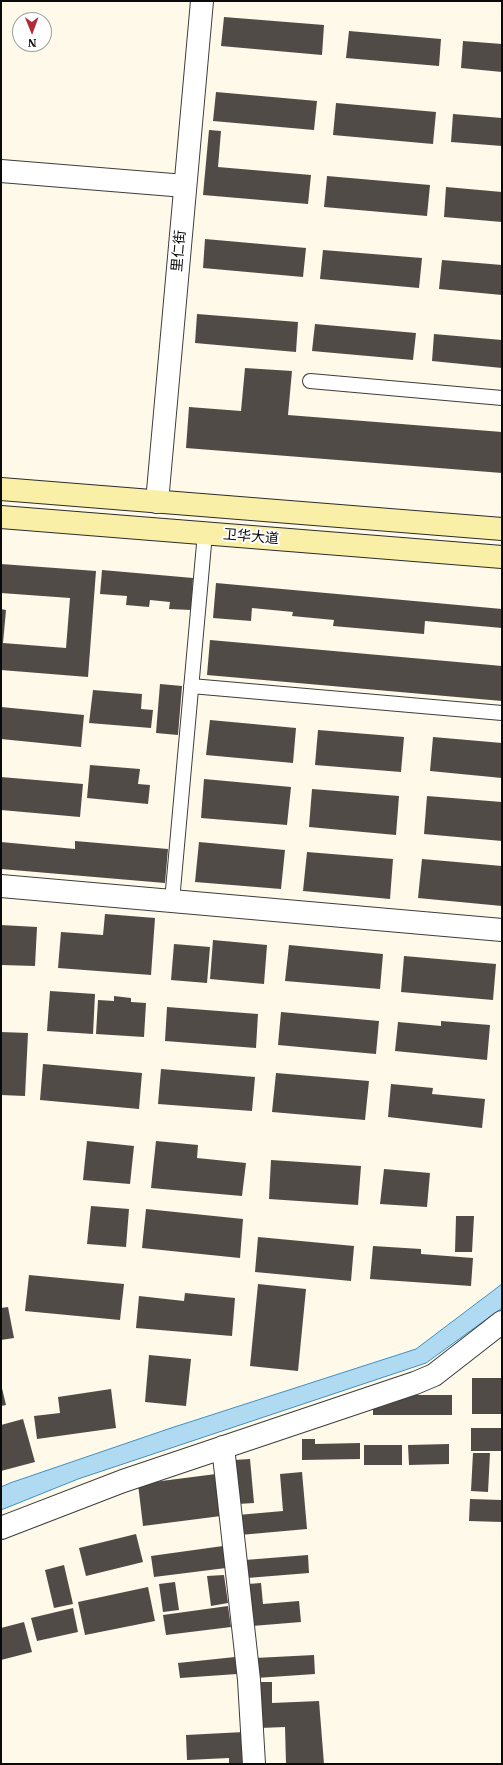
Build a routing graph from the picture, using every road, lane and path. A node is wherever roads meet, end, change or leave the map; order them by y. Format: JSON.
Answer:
{"nodes":[{"id":1,"x":202,"y":1,"type":"edge"},
{"id":2,"x":1,"y":171,"type":"edge"},
{"id":3,"x":185,"y":186,"type":"junction"},
{"id":4,"x":310,"y":382,"type":"dead end"},
{"id":5,"x":502,"y":398,"type":"edge"},
{"id":6,"x":1,"y":489,"type":"edge"},
{"id":7,"x":157,"y":502,"type":"junction"},
{"id":8,"x":1,"y":517,"type":"edge"},
{"id":9,"x":502,"y":529,"type":"edge"},
{"id":10,"x":205,"y":533,"type":"junction"},
{"id":11,"x":502,"y":557,"type":"edge"},
{"id":12,"x":191,"y":686,"type":"junction"},
{"id":13,"x":502,"y":713,"type":"edge"},
{"id":14,"x":1,"y":886,"type":"edge"},
{"id":15,"x":172,"y":901,"type":"junction"},
{"id":16,"x":502,"y":930,"type":"edge"},
{"id":17,"x":502,"y":1322,"type":"edge"},
{"id":18,"x":223,"y":1447,"type":"junction"},
{"id":19,"x":1,"y":1528,"type":"edge"},
{"id":20,"x":254,"y":1764,"type":"edge"}],
"edges":[{"from":1,"to":3,"type":"street","name":"里仁街"},
{"from":2,"to":3,"type":"street"},
{"from":3,"to":7,"type":"street","name":"里仁街"},
{"from":4,"to":5,"type":"lane"},
{"from":6,"to":7,"type":"main road","name":"卫华大道"},
{"from":7,"to":9,"type":"main road","name":"卫华大道"},
{"from":8,"to":10,"type":"main road","name":"卫华大道"},
{"from":10,"to":11,"type":"main road","name":"卫华大道"},
{"from":10,"to":12,"type":"lane"},
{"from":12,"to":13,"type":"lane"},
{"from":12,"to":15,"type":"lane"},
{"from":14,"to":15,"type":"street"},
{"from":15,"to":16,"type":"street"},
{"from":17,"to":18,"type":"street"},
{"from":18,"to":19,"type":"street"},
{"from":18,"to":20,"type":"street"}]}
